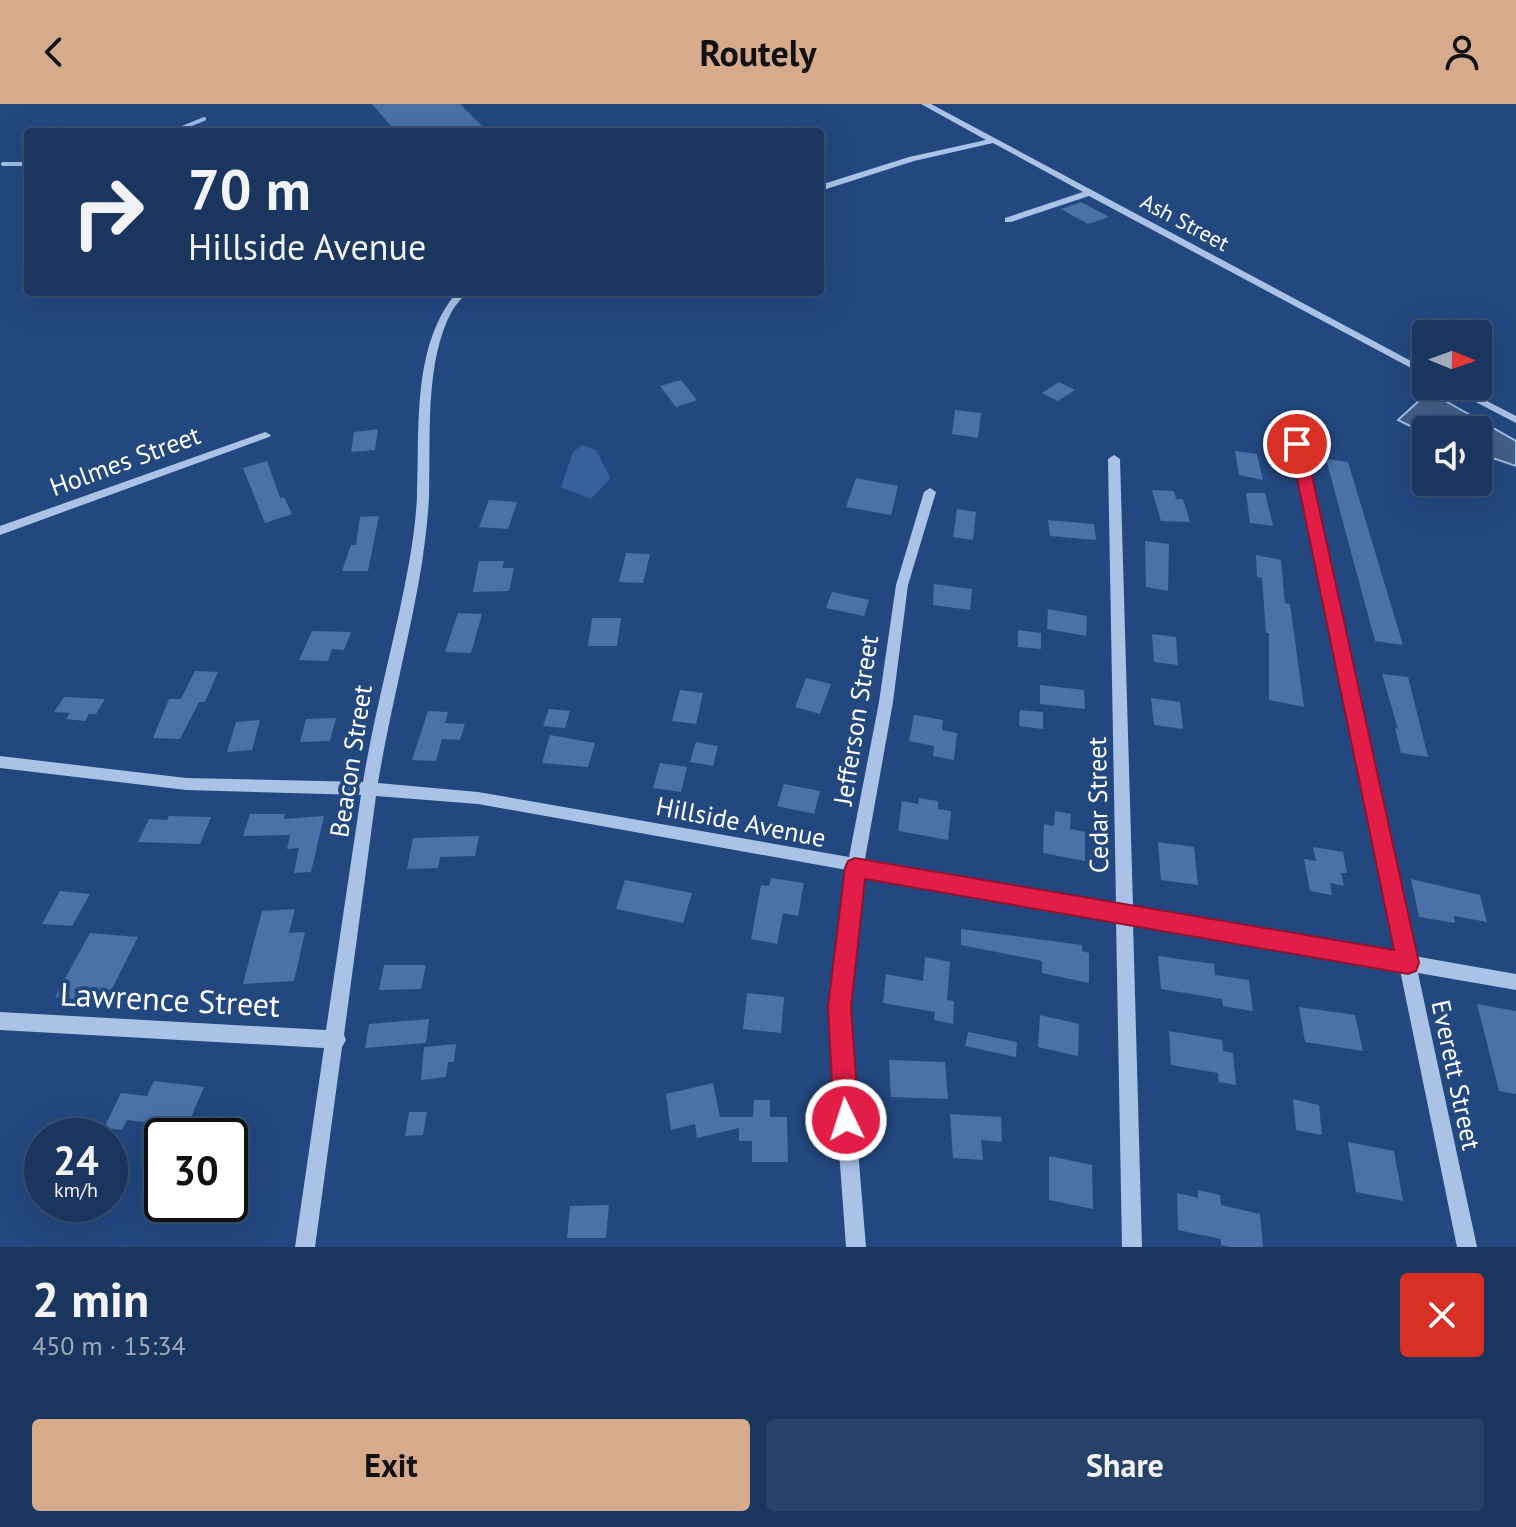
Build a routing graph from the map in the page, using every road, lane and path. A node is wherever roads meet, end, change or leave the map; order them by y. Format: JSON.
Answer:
{"nodes":[{"id":1,"x":925,"y":104,"type":"edge"},
{"id":2,"x":993,"y":141,"type":"junction"},
{"id":3,"x":824,"y":187,"type":"edge"},
{"id":4,"x":1089,"y":193,"type":"junction"},
{"id":5,"x":1008,"y":220,"type":"dead end"},
{"id":6,"x":459,"y":296,"type":"edge"},
{"id":7,"x":1412,"y":366,"type":"edge"},
{"id":8,"x":1477,"y":400,"type":"edge"},
{"id":9,"x":1516,"y":420,"type":"edge"},
{"id":10,"x":265,"y":435,"type":"dead end"},
{"id":11,"x":1297,"y":444,"type":"dead end"},
{"id":12,"x":1114,"y":459,"type":"dead end"},
{"id":13,"x":930,"y":492,"type":"dead end"},
{"id":14,"x":0,"y":531,"type":"edge"},
{"id":15,"x":0,"y":762,"type":"edge"},
{"id":16,"x":369,"y":789,"type":"junction"},
{"id":17,"x":855,"y":868,"type":"junction"},
{"id":18,"x":1125,"y":912,"type":"junction"},
{"id":19,"x":1408,"y":963,"type":"junction"},
{"id":20,"x":1516,"y":982,"type":"edge"},
{"id":21,"x":0,"y":1021,"type":"edge"},
{"id":22,"x":337,"y":1040,"type":"junction"},
{"id":23,"x":305,"y":1247,"type":"edge"},
{"id":24,"x":856,"y":1247,"type":"edge"},
{"id":25,"x":1132,"y":1247,"type":"edge"},
{"id":26,"x":1467,"y":1247,"type":"edge"}],
"edges":[{"from":1,"to":2,"type":"street","name":"Ash Street"},
{"from":2,"to":3,"type":"street"},
{"from":2,"to":4,"type":"street","name":"Ash Street"},
{"from":4,"to":5,"type":"street"},
{"from":4,"to":7,"type":"street","name":"Ash Street"},
{"from":6,"to":16,"type":"street","name":"Beacon Street"},
{"from":8,"to":9,"type":"street"},
{"from":10,"to":14,"type":"street","name":"Holmes Street"},
{"from":11,"to":19,"type":"street","name":"Everett Street"},
{"from":12,"to":18,"type":"street","name":"Cedar Street"},
{"from":13,"to":17,"type":"street","name":"Jefferson Street"},
{"from":15,"to":16,"type":"street","name":"Hillside Avenue"},
{"from":16,"to":17,"type":"street","name":"Hillside Avenue"},
{"from":16,"to":22,"type":"street","name":"Beacon Street"},
{"from":17,"to":18,"type":"street","name":"Hillside Avenue"},
{"from":17,"to":24,"type":"street","name":"Jefferson Street"},
{"from":18,"to":19,"type":"street","name":"Hillside Avenue"},
{"from":18,"to":25,"type":"street","name":"Cedar Street"},
{"from":19,"to":20,"type":"street","name":"Hillside Avenue"},
{"from":19,"to":26,"type":"street","name":"Everett Street"},
{"from":21,"to":22,"type":"street","name":"Lawrence Street"},
{"from":22,"to":23,"type":"street","name":"Beacon Street"}]}
